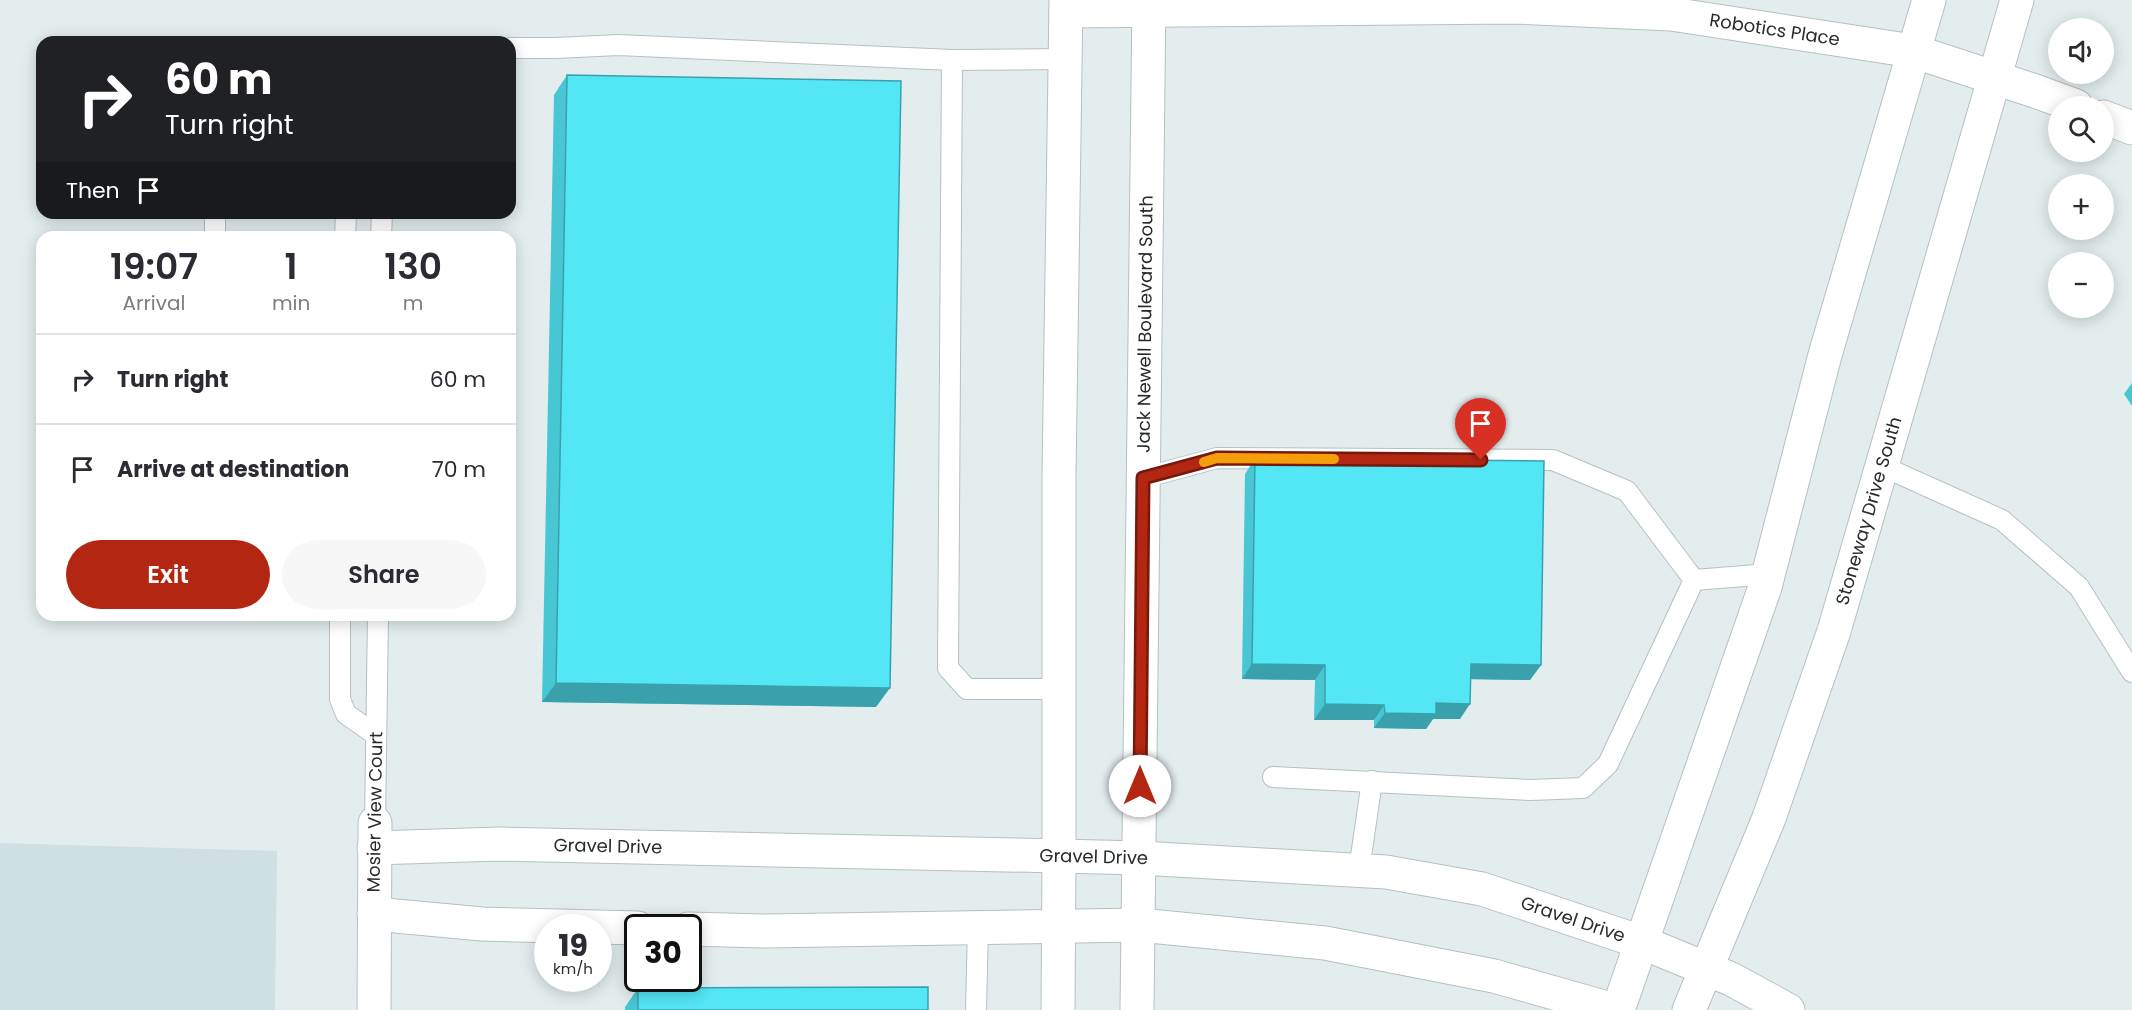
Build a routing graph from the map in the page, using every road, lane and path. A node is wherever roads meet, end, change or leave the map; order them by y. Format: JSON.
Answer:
{"nodes":[{"id":1,"x":1929,"y":0,"type":"edge"},
{"id":2,"x":2017,"y":0,"type":"edge"},
{"id":3,"x":1066,"y":5,"type":"edge"},
{"id":4,"x":1149,"y":5,"type":"edge"},
{"id":5,"x":516,"y":48,"type":"edge"},
{"id":6,"x":1913,"y":51,"type":"junction"},
{"id":7,"x":1065,"y":59,"type":"junction"},
{"id":8,"x":952,"y":60,"type":"junction"},
{"id":9,"x":1994,"y":78,"type":"junction"},
{"id":10,"x":2048,"y":96,"type":"edge"},
{"id":11,"x":2114,"y":121,"type":"edge"},
{"id":12,"x":2132,"y":128,"type":"edge"},
{"id":13,"x":1882,"y":466,"type":"junction"},
{"id":14,"x":1143,"y":478,"type":"junction"},
{"id":15,"x":1769,"y":574,"type":"junction"},
{"id":16,"x":1694,"y":580,"type":"junction"},
{"id":17,"x":340,"y":621,"type":"edge"},
{"id":18,"x":378,"y":621,"type":"edge"},
{"id":19,"x":2132,"y":672,"type":"edge"},
{"id":20,"x":1059,"y":689,"type":"junction"},
{"id":21,"x":376,"y":735,"type":"junction"},
{"id":22,"x":1273,"y":777,"type":"dead end"},
{"id":23,"x":1372,"y":782,"type":"junction"},
{"id":24,"x":375,"y":835,"type":"junction"},
{"id":25,"x":1059,"y":856,"type":"junction"},
{"id":26,"x":1140,"y":858,"type":"junction"},
{"id":27,"x":1359,"y":870,"type":"junction"},
{"id":28,"x":374,"y":914,"type":"junction"},
{"id":29,"x":1139,"y":925,"type":"junction"},
{"id":30,"x":1059,"y":926,"type":"junction"},
{"id":31,"x":978,"y":927,"type":"junction"},
{"id":32,"x":624,"y":928,"type":"edge"},
{"id":33,"x":702,"y":929,"type":"edge"},
{"id":34,"x":1641,"y":942,"type":"junction"},
{"id":35,"x":1705,"y":969,"type":"junction"},
{"id":36,"x":374,"y":1010,"type":"edge"},
{"id":37,"x":976,"y":1010,"type":"edge"},
{"id":38,"x":1058,"y":1010,"type":"edge"},
{"id":39,"x":1137,"y":1010,"type":"edge"},
{"id":40,"x":1616,"y":1010,"type":"edge"},
{"id":41,"x":1689,"y":1010,"type":"edge"},
{"id":42,"x":1788,"y":1010,"type":"edge"}],
"edges":[{"from":1,"to":6,"type":"street"},
{"from":2,"to":9,"type":"street","name":"Stoneway Drive South"},
{"from":3,"to":4,"type":"street","name":"Robotics Place"},
{"from":3,"to":7,"type":"street"},
{"from":4,"to":6,"type":"street","name":"Robotics Place"},
{"from":4,"to":14,"type":"street","name":"Jack Newell Boulevard South"},
{"from":5,"to":8,"type":"lane"},
{"from":6,"to":9,"type":"street","name":"Robotics Place"},
{"from":6,"to":15,"type":"street"},
{"from":7,"to":8,"type":"lane"},
{"from":7,"to":20,"type":"street"},
{"from":8,"to":20,"type":"lane"},
{"from":9,"to":10,"type":"street","name":"Robotics Place"},
{"from":9,"to":13,"type":"street","name":"Stoneway Drive South"},
{"from":11,"to":12,"type":"street"},
{"from":13,"to":19,"type":"lane"},
{"from":13,"to":35,"type":"street","name":"Stoneway Drive South"},
{"from":14,"to":16,"type":"lane"},
{"from":14,"to":26,"type":"street","name":"Jack Newell Boulevard South"},
{"from":15,"to":16,"type":"lane"},
{"from":15,"to":34,"type":"street"},
{"from":16,"to":23,"type":"lane"},
{"from":17,"to":21,"type":"lane"},
{"from":18,"to":21,"type":"lane","name":"Mosier View Court"},
{"from":20,"to":25,"type":"street"},
{"from":21,"to":24,"type":"lane","name":"Mosier View Court"},
{"from":22,"to":23,"type":"lane"},
{"from":23,"to":27,"type":"lane"},
{"from":24,"to":25,"type":"street","name":"Gravel Drive"},
{"from":24,"to":28,"type":"street","name":"Mosier View Court"},
{"from":25,"to":26,"type":"street","name":"Gravel Drive"},
{"from":25,"to":30,"type":"street"},
{"from":26,"to":27,"type":"street","name":"Gravel Drive"},
{"from":26,"to":29,"type":"street","name":"Jack Newell Boulevard South"},
{"from":27,"to":34,"type":"street","name":"Gravel Drive"},
{"from":28,"to":32,"type":"street"},
{"from":28,"to":36,"type":"street","name":"Mosier View Court"},
{"from":29,"to":30,"type":"street"},
{"from":29,"to":39,"type":"street","name":"Jack Newell Boulevard South"},
{"from":29,"to":40,"type":"street"},
{"from":30,"to":31,"type":"street"},
{"from":30,"to":38,"type":"street"},
{"from":31,"to":33,"type":"street"},
{"from":31,"to":37,"type":"lane"},
{"from":34,"to":35,"type":"street","name":"Gravel Drive"},
{"from":34,"to":40,"type":"street"},
{"from":35,"to":41,"type":"street","name":"Stoneway Drive South"},
{"from":35,"to":42,"type":"street","name":"Gravel Drive"}]}
